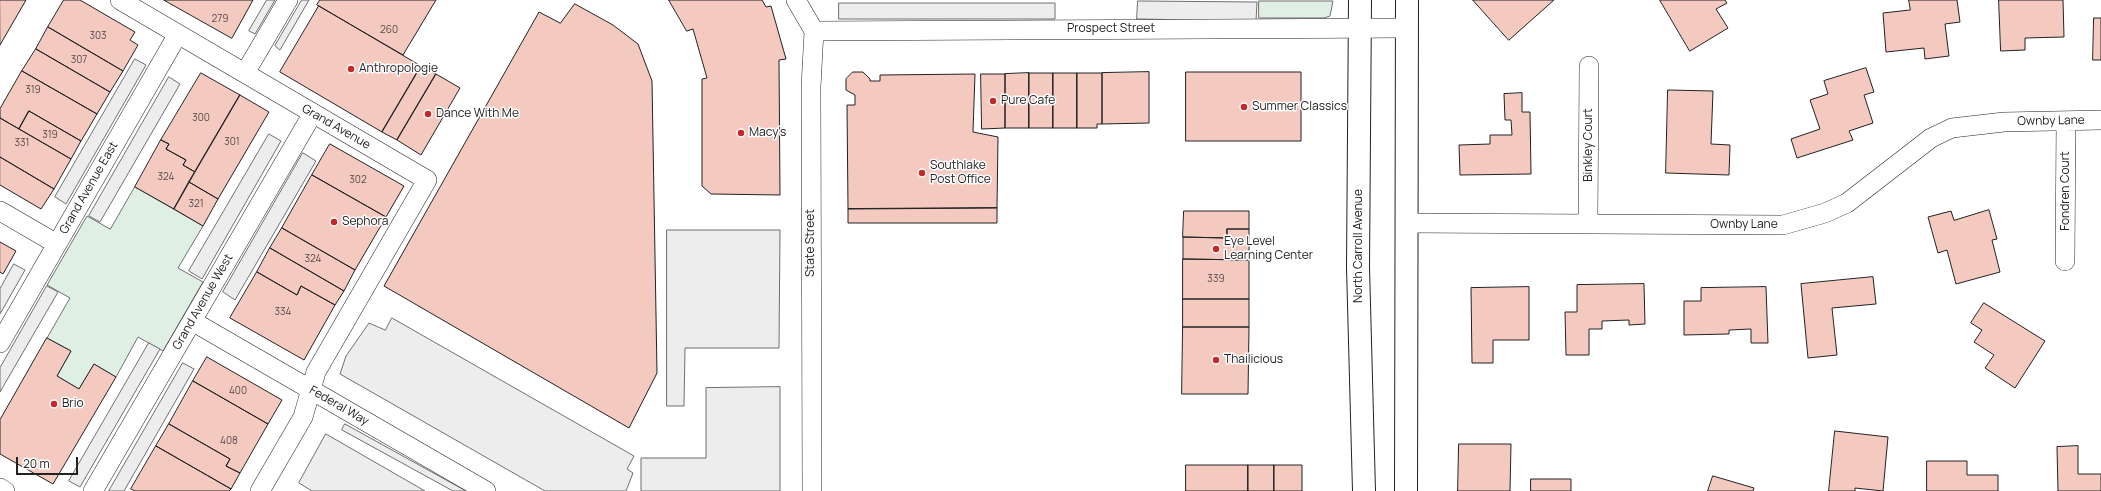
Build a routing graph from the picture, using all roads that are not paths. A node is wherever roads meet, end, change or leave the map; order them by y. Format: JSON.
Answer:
{"nodes":[{"id":1,"x":120,"y":0,"type":"edge"},
{"id":2,"x":288,"y":0,"type":"edge"},
{"id":3,"x":796,"y":0,"type":"edge"},
{"id":4,"x":1360,"y":0,"type":"edge"},
{"id":5,"x":1407,"y":0,"type":"edge"},
{"id":6,"x":1360,"y":28,"type":"junction"},
{"id":7,"x":1407,"y":28,"type":"junction"},
{"id":8,"x":814,"y":31,"type":"junction"},
{"id":9,"x":178,"y":34,"type":"junction"},
{"id":10,"x":1589,"y":66,"type":"dead end"},
{"id":11,"x":245,"y":73,"type":"junction"},
{"id":12,"x":313,"y":113,"type":"junction"},
{"id":13,"x":2101,"y":120,"type":"edge"},
{"id":14,"x":2066,"y":121,"type":"junction"},
{"id":15,"x":0,"y":211,"type":"edge"},
{"id":16,"x":1406,"y":223,"type":"junction"},
{"id":17,"x":1588,"y":224,"type":"junction"},
{"id":18,"x":57,"y":244,"type":"junction"},
{"id":19,"x":2065,"y":261,"type":"dead end"},
{"id":20,"x":192,"y":321,"type":"junction"},
{"id":21,"x":0,"y":343,"type":"edge"},
{"id":22,"x":310,"y":389,"type":"junction"},
{"id":23,"x":0,"y":488,"type":"edge"},
{"id":24,"x":5,"y":491,"type":"edge"},
{"id":25,"x":93,"y":491,"type":"edge"},
{"id":26,"x":260,"y":491,"type":"edge"},
{"id":27,"x":486,"y":491,"type":"edge"},
{"id":28,"x":812,"y":491,"type":"edge"},
{"id":29,"x":1364,"y":491,"type":"edge"},
{"id":30,"x":1406,"y":491,"type":"edge"}],
"edges":[{"from":1,"to":9,"type":"street","name":"Grand Avenue"},
{"from":2,"to":11,"type":"street"},
{"from":3,"to":8,"type":"street"},
{"from":4,"to":6,"type":"main road","name":"North Carroll Avenue"},
{"from":5,"to":7,"type":"main road"},
{"from":6,"to":7,"type":"street","name":"Prospect Street"},
{"from":6,"to":8,"type":"street","name":"Prospect Street"},
{"from":6,"to":29,"type":"main road","name":"North Carroll Avenue"},
{"from":7,"to":16,"type":"main road"},
{"from":8,"to":28,"type":"street","name":"State Street"},
{"from":9,"to":11,"type":"street","name":"Grand Avenue"},
{"from":9,"to":18,"type":"street","name":"Grand Avenue East"},
{"from":10,"to":17,"type":"street","name":"Binkley Court"},
{"from":11,"to":12,"type":"street","name":"Grand Avenue"},
{"from":12,"to":20,"type":"street","name":"Grand Avenue West"},
{"from":12,"to":22,"type":"street","name":"Grand Avenue"},
{"from":13,"to":14,"type":"street","name":"Ownby Lane"},
{"from":14,"to":17,"type":"street","name":"Ownby Lane"},
{"from":14,"to":19,"type":"street","name":"Fondren Court"},
{"from":15,"to":18,"type":"street"},
{"from":16,"to":17,"type":"street","name":"Ownby Lane"},
{"from":16,"to":30,"type":"main road"},
{"from":18,"to":21,"type":"street","name":"Grand Avenue East"},
{"from":20,"to":22,"type":"street","name":"Federal Way"},
{"from":20,"to":25,"type":"street","name":"Grand Avenue West"},
{"from":22,"to":26,"type":"street"},
{"from":22,"to":27,"type":"street","name":"Federal Way"},
{"from":23,"to":24,"type":"street"}]}
